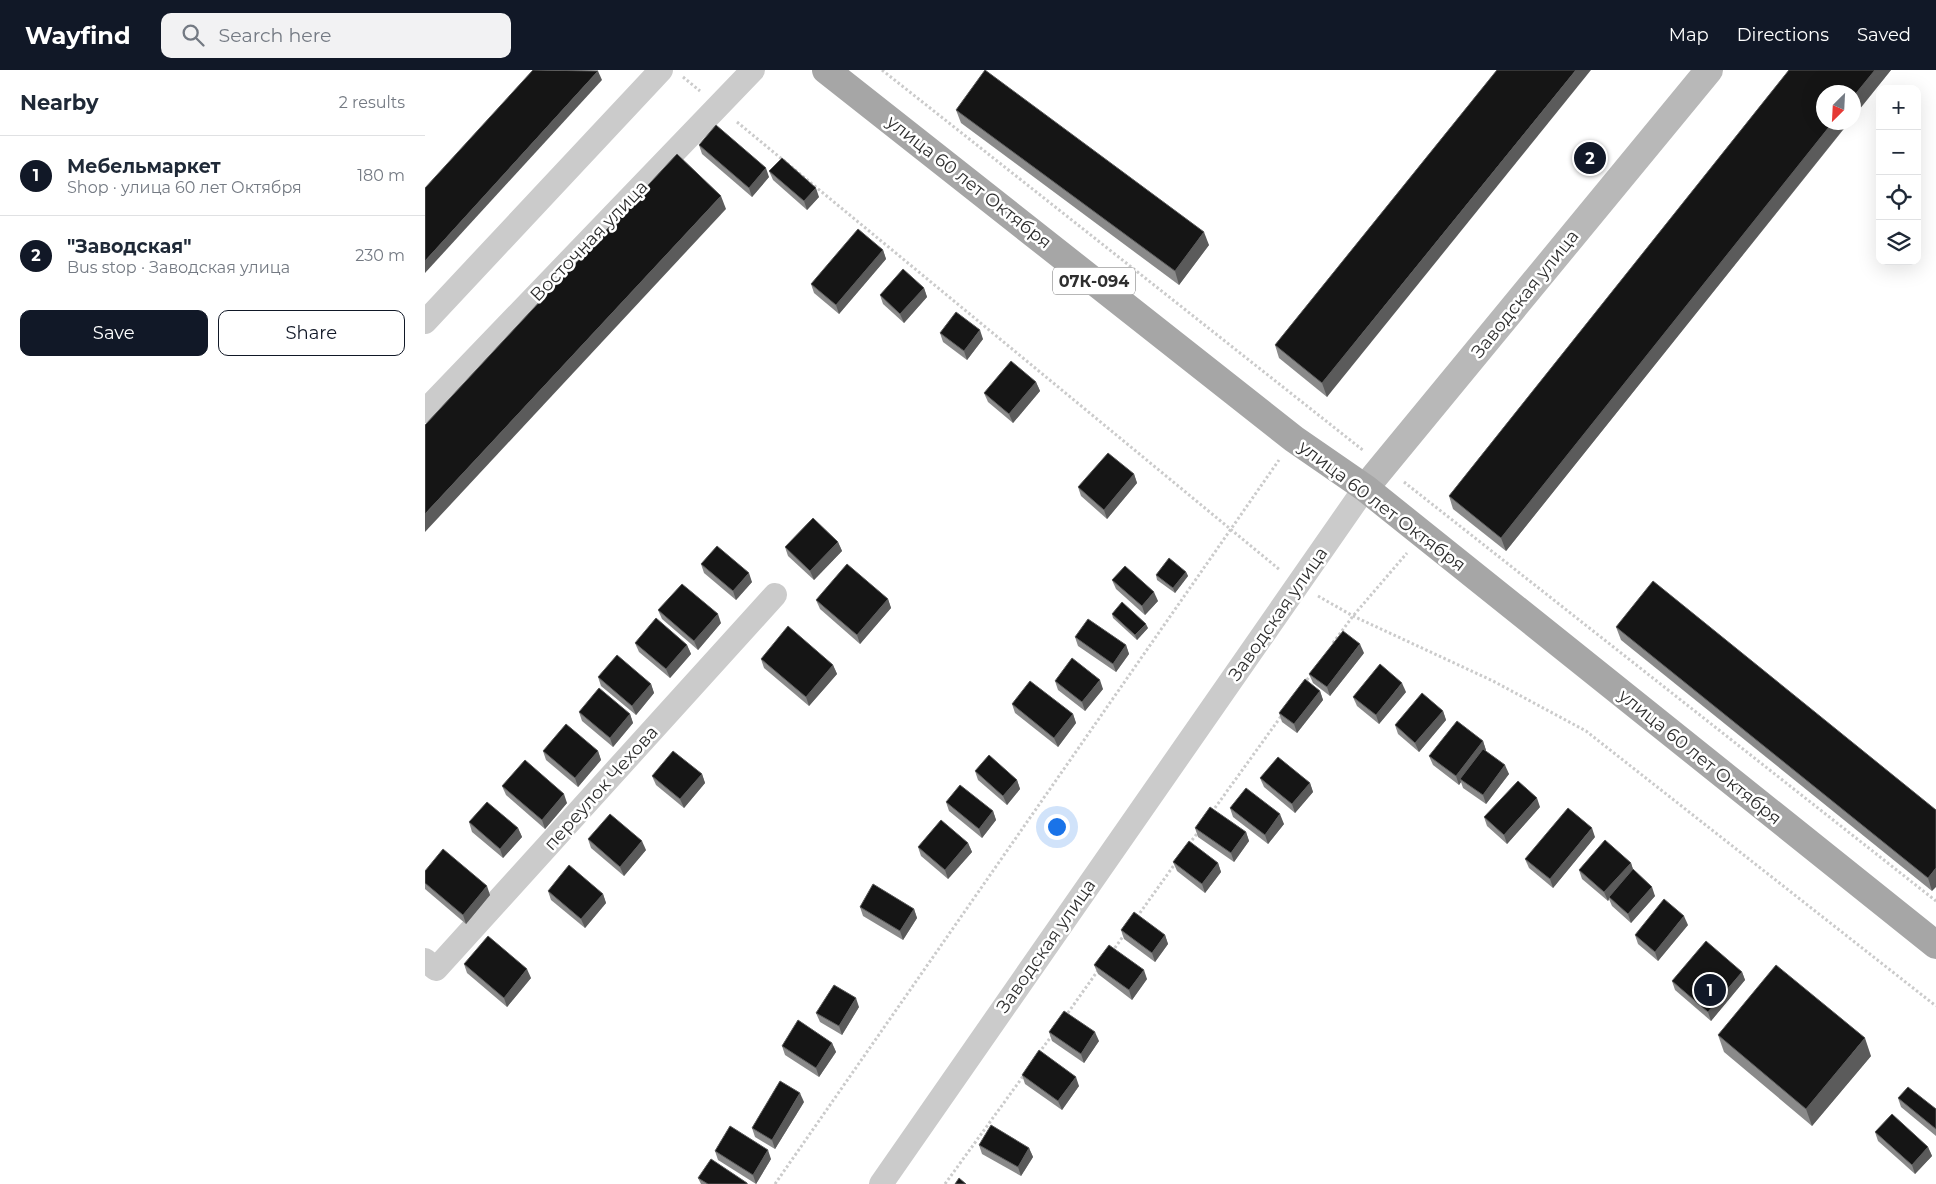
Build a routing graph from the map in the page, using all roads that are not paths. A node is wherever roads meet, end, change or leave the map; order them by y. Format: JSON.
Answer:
{"nodes":[{"id":1,"x":661,"y":70,"type":"edge"},
{"id":2,"x":753,"y":70,"type":"edge"},
{"id":3,"x":826,"y":70,"type":"edge"},
{"id":4,"x":1709,"y":70,"type":"edge"},
{"id":5,"x":425,"y":322,"type":"edge"},
{"id":6,"x":425,"y":411,"type":"edge"},
{"id":7,"x":1365,"y":488,"type":"junction"},
{"id":8,"x":775,"y":595,"type":"dead end"},
{"id":9,"x":1936,"y":945,"type":"edge"},
{"id":10,"x":425,"y":960,"type":"edge"},
{"id":11,"x":881,"y":1184,"type":"edge"}],
"edges":[{"from":1,"to":5,"type":"street"},
{"from":2,"to":6,"type":"street","name":"Восточная улица"},
{"from":3,"to":7,"type":"main road","name":"улица 60 лет Октября","number":"07К-094"},
{"from":4,"to":7,"type":"street","name":"Заводская улица"},
{"from":7,"to":9,"type":"main road","name":"улица 60 лет Октября"},
{"from":7,"to":11,"type":"street","name":"Заводская улица"},
{"from":8,"to":10,"type":"street","name":"переулок Чехова"}]}
